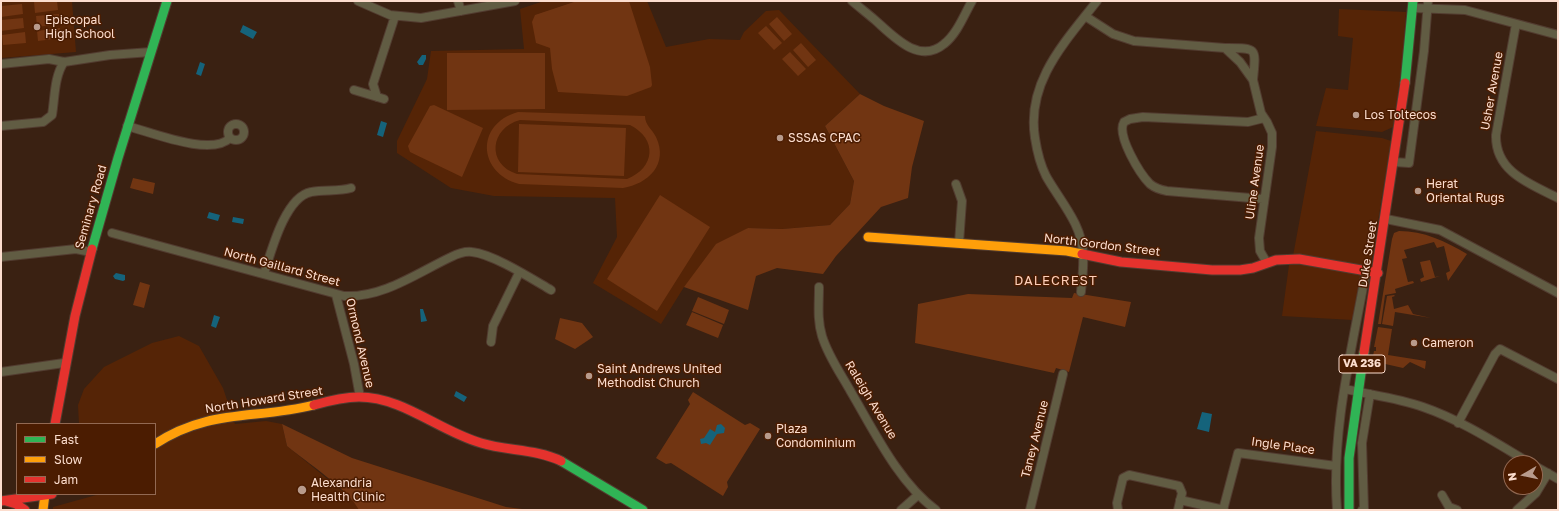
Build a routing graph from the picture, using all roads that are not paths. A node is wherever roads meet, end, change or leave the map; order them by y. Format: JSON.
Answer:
{"nodes":[{"id":1,"x":167,"y":1,"type":"edge"},
{"id":2,"x":358,"y":1,"type":"edge"},
{"id":3,"x":458,"y":1,"type":"edge"},
{"id":4,"x":515,"y":1,"type":"edge"},
{"id":5,"x":852,"y":1,"type":"edge"},
{"id":6,"x":972,"y":1,"type":"edge"},
{"id":7,"x":1097,"y":1,"type":"edge"},
{"id":8,"x":1413,"y":5,"type":"edge"},
{"id":9,"x":1428,"y":5,"type":"edge"},
{"id":10,"x":461,"y":11,"type":"junction"},
{"id":11,"x":395,"y":16,"type":"junction"},
{"id":12,"x":1085,"y":16,"type":"junction"},
{"id":13,"x":1516,"y":24,"type":"junction"},
{"id":14,"x":1558,"y":35,"type":"edge"},
{"id":15,"x":1225,"y":48,"type":"junction"},
{"id":16,"x":151,"y":52,"type":"junction"},
{"id":17,"x":64,"y":62,"type":"junction"},
{"id":18,"x":1,"y":64,"type":"edge"},
{"id":19,"x":1252,"y":80,"type":"junction"},
{"id":20,"x":373,"y":84,"type":"junction"},
{"id":21,"x":1264,"y":118,"type":"junction"},
{"id":22,"x":1,"y":126,"type":"edge"},
{"id":23,"x":127,"y":126,"type":"junction"},
{"id":24,"x":230,"y":138,"type":"dead end"},
{"id":25,"x":1394,"y":162,"type":"junction"},
{"id":26,"x":956,"y":184,"type":"dead end"},
{"id":27,"x":351,"y":188,"type":"dead end"},
{"id":28,"x":1558,"y":198,"type":"edge"},
{"id":29,"x":1264,"y":199,"type":"junction"},
{"id":30,"x":1386,"y":219,"type":"junction"},
{"id":31,"x":112,"y":233,"type":"dead end"},
{"id":32,"x":868,"y":237,"type":"dead end"},
{"id":33,"x":960,"y":243,"type":"junction"},
{"id":34,"x":91,"y":252,"type":"junction"},
{"id":35,"x":1084,"y":254,"type":"junction"},
{"id":36,"x":1,"y":257,"type":"edge"},
{"id":37,"x":1267,"y":263,"type":"junction"},
{"id":38,"x":1366,"y":271,"type":"junction"},
{"id":39,"x":519,"y":273,"type":"junction"},
{"id":40,"x":1378,"y":273,"type":"junction"},
{"id":41,"x":264,"y":274,"type":"junction"},
{"id":42,"x":819,"y":288,"type":"dead end"},
{"id":43,"x":551,"y":290,"type":"dead end"},
{"id":44,"x":1081,"y":292,"type":"dead end"},
{"id":45,"x":1558,"y":293,"type":"edge"},
{"id":46,"x":336,"y":295,"type":"junction"},
{"id":47,"x":491,"y":342,"type":"dead end"},
{"id":48,"x":64,"y":363,"type":"junction"},
{"id":49,"x":1,"y":372,"type":"edge"},
{"id":50,"x":1063,"y":374,"type":"dead end"},
{"id":51,"x":1558,"y":379,"type":"edge"},
{"id":52,"x":1345,"y":389,"type":"junction"},
{"id":53,"x":1358,"y":392,"type":"junction"},
{"id":54,"x":1370,"y":394,"type":"junction"},
{"id":55,"x":360,"y":397,"type":"junction"},
{"id":56,"x":55,"y":423,"type":"edge"},
{"id":57,"x":1458,"y":423,"type":"junction"},
{"id":58,"x":156,"y":443,"type":"edge"},
{"id":59,"x":1516,"y":455,"type":"edge"},
{"id":60,"x":1336,"y":466,"type":"junction"},
{"id":61,"x":1543,"y":470,"type":"edge"},
{"id":62,"x":1548,"y":473,"type":"junction"},
{"id":63,"x":1558,"y":479,"type":"edge"},
{"id":64,"x":40,"y":495,"type":"edge"},
{"id":65,"x":47,"y":495,"type":"edge"},
{"id":66,"x":918,"y":495,"type":"junction"},
{"id":67,"x":1442,"y":495,"type":"dead end"},
{"id":68,"x":1180,"y":500,"type":"junction"},
{"id":69,"x":1,"y":501,"type":"edge"},
{"id":70,"x":25,"y":510,"type":"edge"},
{"id":71,"x":43,"y":510,"type":"edge"},
{"id":72,"x":643,"y":510,"type":"edge"},
{"id":73,"x":901,"y":510,"type":"edge"},
{"id":74,"x":936,"y":510,"type":"edge"},
{"id":75,"x":1030,"y":510,"type":"edge"},
{"id":76,"x":1118,"y":510,"type":"edge"},
{"id":77,"x":1178,"y":510,"type":"edge"},
{"id":78,"x":1224,"y":510,"type":"edge"},
{"id":79,"x":1337,"y":510,"type":"edge"},
{"id":80,"x":1350,"y":510,"type":"edge"},
{"id":81,"x":1362,"y":510,"type":"edge"},
{"id":82,"x":1457,"y":510,"type":"edge"},
{"id":83,"x":1517,"y":510,"type":"edge"}],
"edges":[{"from":1,"to":16,"type":"street","name":"Seminary Road"},
{"from":2,"to":11,"type":"street"},
{"from":3,"to":10,"type":"street"},
{"from":4,"to":10,"type":"street"},
{"from":5,"to":6,"type":"street"},
{"from":7,"to":12,"type":"street"},
{"from":8,"to":9,"type":"street"},
{"from":8,"to":25,"type":"street","name":"Duke Street","number":"VA 236"},
{"from":9,"to":13,"type":"street"},
{"from":9,"to":25,"type":"street"},
{"from":10,"to":11,"type":"street"},
{"from":11,"to":20,"type":"street"},
{"from":12,"to":15,"type":"street"},
{"from":12,"to":35,"type":"street"},
{"from":13,"to":14,"type":"street"},
{"from":13,"to":28,"type":"street","name":"Usher Avenue"},
{"from":15,"to":19,"type":"street","name":"Uline Avenue"},
{"from":15,"to":19,"type":"street"},
{"from":16,"to":17,"type":"street"},
{"from":16,"to":23,"type":"street","name":"Seminary Road"},
{"from":17,"to":18,"type":"street"},
{"from":17,"to":22,"type":"street"},
{"from":19,"to":21,"type":"street","name":"Uline Avenue"},
{"from":20,"to":20,"type":"street"},
{"from":21,"to":29,"type":"street","name":"Uline Avenue"},
{"from":21,"to":29,"type":"street"},
{"from":23,"to":24,"type":"street"},
{"from":23,"to":34,"type":"street","name":"Seminary Road"},
{"from":25,"to":30,"type":"street","name":"Duke Street","number":"VA 236"},
{"from":26,"to":33,"type":"street"},
{"from":27,"to":41,"type":"street"},
{"from":29,"to":37,"type":"street","name":"Uline Avenue"},
{"from":30,"to":40,"type":"street","name":"Duke Street","number":"VA 236"},
{"from":30,"to":45,"type":"street"},
{"from":31,"to":41,"type":"street","name":"North Gaillard Street"},
{"from":32,"to":33,"type":"street","name":"North Gordon Street"},
{"from":33,"to":35,"type":"street","name":"North Gordon Street"},
{"from":34,"to":36,"type":"street"},
{"from":34,"to":48,"type":"street","name":"Seminary Road"},
{"from":35,"to":37,"type":"street","name":"North Gordon Street"},
{"from":35,"to":44,"type":"street"},
{"from":37,"to":38,"type":"street","name":"North Gordon Street"},
{"from":38,"to":40,"type":"street","name":"North Gordon Street"},
{"from":38,"to":52,"type":"street"},
{"from":39,"to":43,"type":"street","name":"North Gaillard Street"},
{"from":39,"to":46,"type":"street","name":"North Gaillard Street"},
{"from":39,"to":47,"type":"street"},
{"from":40,"to":53,"type":"street","name":"Duke Street","number":"VA 236"},
{"from":41,"to":46,"type":"street","name":"North Gaillard Street"},
{"from":42,"to":66,"type":"street","name":"Raleigh Avenue"},
{"from":46,"to":55,"type":"street","name":"Ormond Avenue"},
{"from":48,"to":49,"type":"street"},
{"from":48,"to":56,"type":"street","name":"Seminary Road"},
{"from":50,"to":75,"type":"street","name":"Taney Avenue"},
{"from":51,"to":57,"type":"street"},
{"from":52,"to":53,"type":"street"},
{"from":52,"to":60,"type":"street"},
{"from":53,"to":54,"type":"street"},
{"from":53,"to":80,"type":"street","name":"Duke Street","number":"VA 236"},
{"from":54,"to":57,"type":"street"},
{"from":54,"to":81,"type":"street"},
{"from":55,"to":58,"type":"street","name":"North Howard Street"},
{"from":55,"to":72,"type":"street","name":"North Howard Street"},
{"from":57,"to":59,"type":"street"},
{"from":60,"to":78,"type":"street","name":"Ingle Place"},
{"from":60,"to":79,"type":"street"},
{"from":61,"to":62,"type":"street"},
{"from":62,"to":63,"type":"street"},
{"from":62,"to":83,"type":"street"},
{"from":64,"to":69,"type":"street"},
{"from":65,"to":71,"type":"street"},
{"from":66,"to":73,"type":"street"},
{"from":66,"to":74,"type":"street","name":"Raleigh Avenue"},
{"from":67,"to":82,"type":"street"},
{"from":68,"to":76,"type":"street"},
{"from":68,"to":77,"type":"street"},
{"from":68,"to":78,"type":"street","name":"Ingle Place"},
{"from":69,"to":70,"type":"street"}]}
